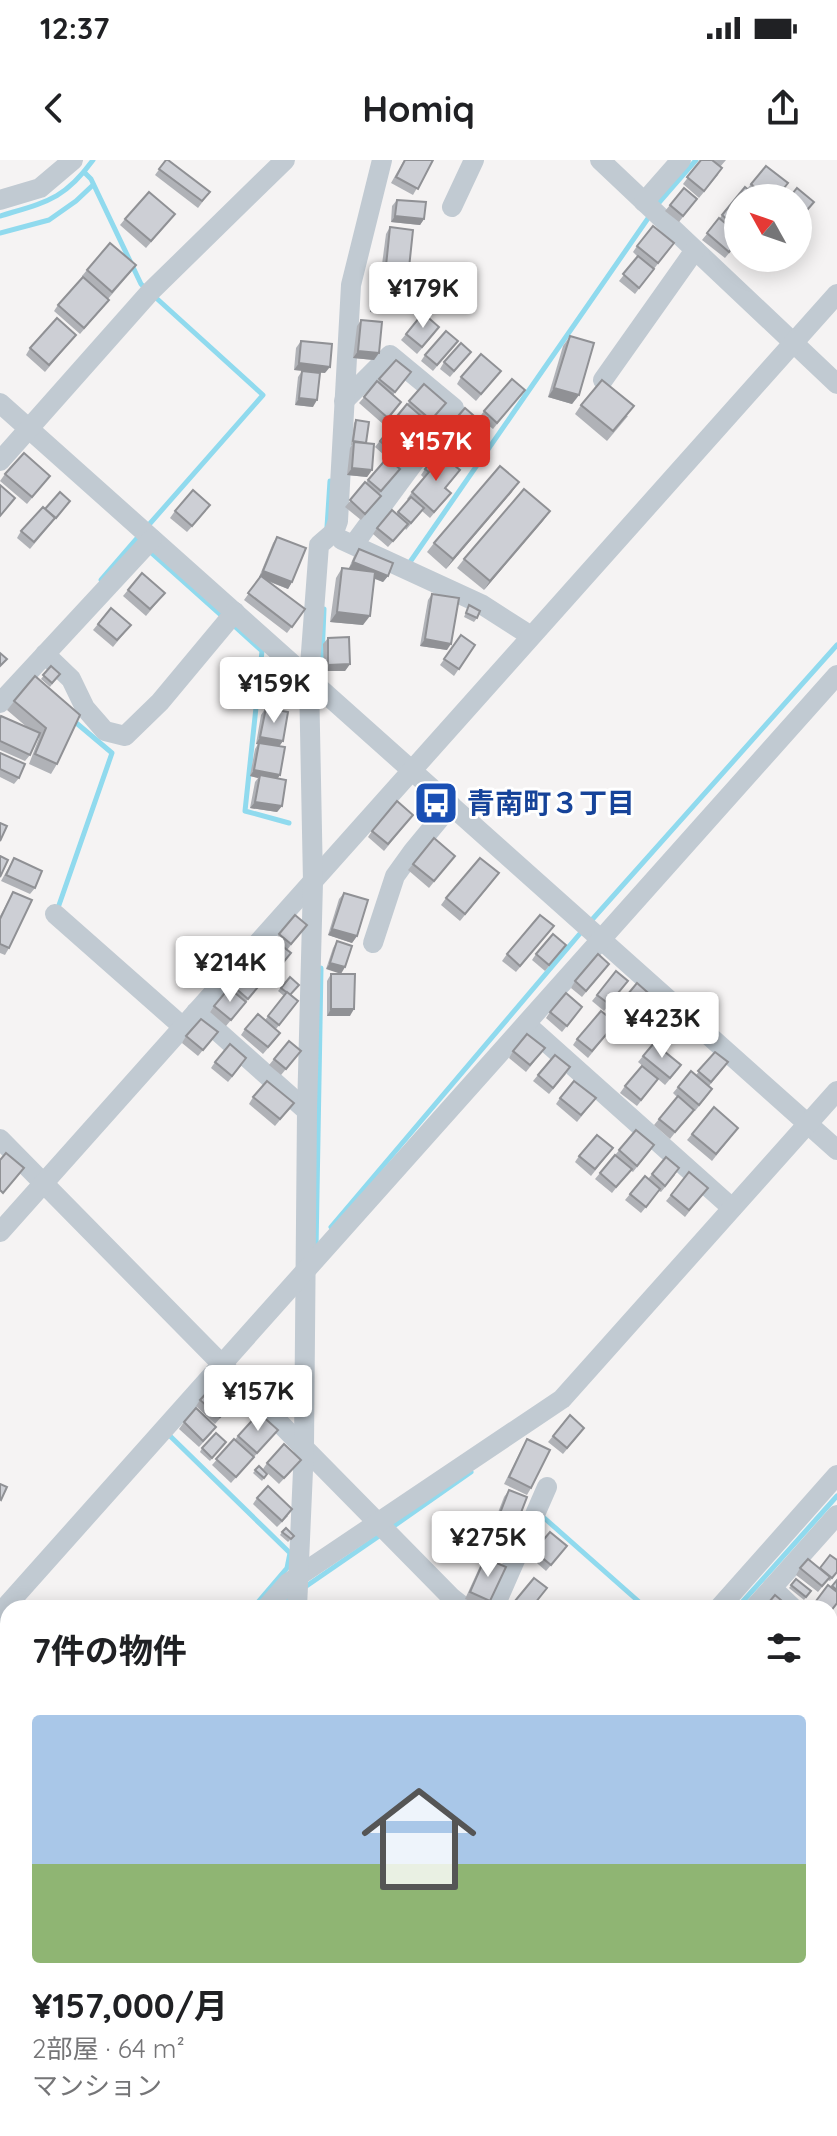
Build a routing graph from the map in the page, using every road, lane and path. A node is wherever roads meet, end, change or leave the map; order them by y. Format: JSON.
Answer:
{"nodes":[{"id":1,"x":73,"y":160,"type":"edge"},
{"id":2,"x":285,"y":160,"type":"edge"},
{"id":3,"x":382,"y":160,"type":"edge"},
{"id":4,"x":474,"y":160,"type":"edge"},
{"id":5,"x":600,"y":160,"type":"edge"},
{"id":6,"x":681,"y":160,"type":"edge"},
{"id":7,"x":0,"y":200,"type":"edge"},
{"id":8,"x":644,"y":202,"type":"junction"},
{"id":9,"x":452,"y":207,"type":"dead end"},
{"id":10,"x":695,"y":250,"type":"junction"},
{"id":11,"x":837,"y":294,"type":"edge"},
{"id":12,"x":793,"y":343,"type":"junction"},
{"id":13,"x":603,"y":380,"type":"edge"},
{"id":14,"x":837,"y":384,"type":"edge"},
{"id":15,"x":344,"y":401,"type":"junction"},
{"id":16,"x":0,"y":403,"type":"edge"},
{"id":17,"x":29,"y":429,"type":"junction"},
{"id":18,"x":0,"y":461,"type":"edge"},
{"id":19,"x":331,"y":535,"type":"junction"},
{"id":20,"x":152,"y":539,"type":"junction"},
{"id":21,"x":354,"y":544,"type":"junction"},
{"id":22,"x":235,"y":612,"type":"junction"},
{"id":23,"x":531,"y":636,"type":"junction"},
{"id":24,"x":45,"y":654,"type":"junction"},
{"id":25,"x":837,"y":675,"type":"edge"},
{"id":26,"x":309,"y":679,"type":"junction"},
{"id":27,"x":0,"y":703,"type":"edge"},
{"id":28,"x":412,"y":770,"type":"junction"},
{"id":29,"x":451,"y":805,"type":"junction"},
{"id":30,"x":313,"y":882,"type":"junction"},
{"id":31,"x":55,"y":914,"type":"dead end"},
{"id":32,"x":601,"y":939,"type":"junction"},
{"id":33,"x":373,"y":943,"type":"dead end"},
{"id":34,"x":190,"y":1020,"type":"junction"},
{"id":35,"x":526,"y":1024,"type":"junction"},
{"id":36,"x":837,"y":1091,"type":"edge"},
{"id":37,"x":307,"y":1111,"type":"junction"},
{"id":38,"x":807,"y":1124,"type":"junction"},
{"id":39,"x":0,"y":1139,"type":"edge"},
{"id":40,"x":837,"y":1150,"type":"edge"},
{"id":41,"x":43,"y":1183,"type":"junction"},
{"id":42,"x":732,"y":1208,"type":"junction"},
{"id":43,"x":0,"y":1232,"type":"edge"},
{"id":44,"x":307,"y":1270,"type":"junction"},
{"id":45,"x":222,"y":1365,"type":"junction"},
{"id":46,"x":304,"y":1447,"type":"junction"},
{"id":47,"x":837,"y":1475,"type":"edge"},
{"id":48,"x":547,"y":1487,"type":"dead end"},
{"id":49,"x":837,"y":1515,"type":"edge"},
{"id":50,"x":378,"y":1522,"type":"junction"},
{"id":51,"x":300,"y":1576,"type":"junction"},
{"id":52,"x":772,"y":1588,"type":"junction"},
{"id":53,"x":12,"y":1600,"type":"edge"},
{"id":54,"x":273,"y":1600,"type":"edge"},
{"id":55,"x":298,"y":1600,"type":"edge"},
{"id":56,"x":455,"y":1600,"type":"edge"},
{"id":57,"x":498,"y":1600,"type":"edge"},
{"id":58,"x":726,"y":1600,"type":"edge"},
{"id":59,"x":761,"y":1600,"type":"edge"},
{"id":60,"x":785,"y":1600,"type":"edge"}],
"edges":[{"from":1,"to":7,"type":"street"},
{"from":2,"to":17,"type":"street"},
{"from":3,"to":15,"type":"street"},
{"from":4,"to":9,"type":"street"},
{"from":5,"to":8,"type":"street"},
{"from":6,"to":8,"type":"street"},
{"from":8,"to":10,"type":"street"},
{"from":10,"to":12,"type":"street"},
{"from":10,"to":13,"type":"street"},
{"from":11,"to":12,"type":"street"},
{"from":12,"to":14,"type":"street"},
{"from":12,"to":23,"type":"street"},
{"from":15,"to":19,"type":"street"},
{"from":15,"to":21,"type":"street"},
{"from":16,"to":17,"type":"street"},
{"from":17,"to":18,"type":"street"},
{"from":17,"to":20,"type":"street"},
{"from":19,"to":21,"type":"street"},
{"from":19,"to":26,"type":"street"},
{"from":20,"to":22,"type":"street"},
{"from":20,"to":24,"type":"street"},
{"from":21,"to":23,"type":"street"},
{"from":22,"to":24,"type":"street"},
{"from":22,"to":26,"type":"street"},
{"from":23,"to":28,"type":"street"},
{"from":24,"to":27,"type":"street"},
{"from":25,"to":32,"type":"street"},
{"from":26,"to":28,"type":"street"},
{"from":26,"to":30,"type":"street"},
{"from":28,"to":29,"type":"street"},
{"from":28,"to":30,"type":"street"},
{"from":29,"to":32,"type":"street"},
{"from":29,"to":33,"type":"street"},
{"from":30,"to":34,"type":"street"},
{"from":30,"to":37,"type":"street"},
{"from":31,"to":34,"type":"street"},
{"from":32,"to":35,"type":"street"},
{"from":32,"to":38,"type":"street"},
{"from":34,"to":37,"type":"street"},
{"from":34,"to":41,"type":"street"},
{"from":35,"to":42,"type":"street"},
{"from":35,"to":44,"type":"street"},
{"from":36,"to":38,"type":"street"},
{"from":37,"to":44,"type":"street"},
{"from":38,"to":40,"type":"street"},
{"from":38,"to":42,"type":"street"},
{"from":39,"to":41,"type":"street"},
{"from":41,"to":43,"type":"street"},
{"from":41,"to":45,"type":"street"},
{"from":42,"to":50,"type":"street"},
{"from":44,"to":45,"type":"street"},
{"from":44,"to":46,"type":"street"},
{"from":45,"to":46,"type":"street"},
{"from":45,"to":53,"type":"street"},
{"from":46,"to":50,"type":"street"},
{"from":46,"to":51,"type":"street"},
{"from":47,"to":58,"type":"street"},
{"from":48,"to":57,"type":"street"},
{"from":49,"to":52,"type":"street"},
{"from":50,"to":51,"type":"street"},
{"from":50,"to":56,"type":"street"},
{"from":51,"to":54,"type":"street"},
{"from":51,"to":55,"type":"street"},
{"from":52,"to":59,"type":"street"},
{"from":52,"to":60,"type":"street"}]}
